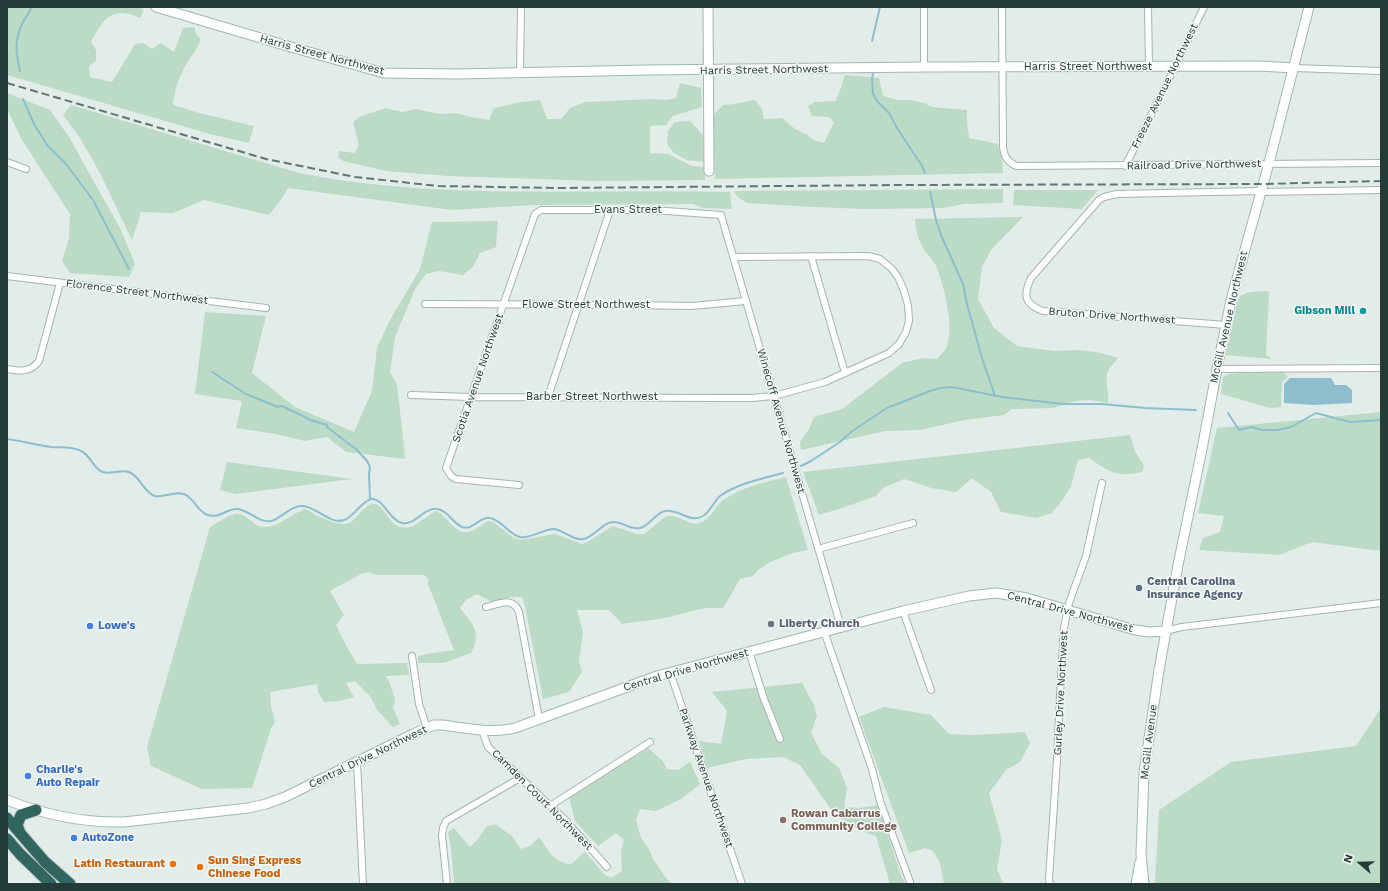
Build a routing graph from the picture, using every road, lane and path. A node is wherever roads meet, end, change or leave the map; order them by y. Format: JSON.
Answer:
{"nodes":[{"id":1,"x":156,"y":7,"type":"edge"},
{"id":2,"x":521,"y":7,"type":"edge"},
{"id":3,"x":708,"y":7,"type":"edge"},
{"id":4,"x":924,"y":7,"type":"edge"},
{"id":5,"x":1002,"y":7,"type":"edge"},
{"id":6,"x":1148,"y":7,"type":"edge"},
{"id":7,"x":1204,"y":7,"type":"edge"},
{"id":8,"x":1310,"y":7,"type":"edge"},
{"id":9,"x":924,"y":67,"type":"junction"},
{"id":10,"x":1003,"y":67,"type":"junction"},
{"id":11,"x":1149,"y":67,"type":"junction"},
{"id":12,"x":1174,"y":67,"type":"junction"},
{"id":13,"x":1294,"y":68,"type":"junction"},
{"id":14,"x":709,"y":71,"type":"junction"},
{"id":15,"x":1381,"y":71,"type":"edge"},
{"id":16,"x":520,"y":73,"type":"junction"},
{"id":17,"x":7,"y":162,"type":"edge"},
{"id":18,"x":1381,"y":163,"type":"edge"},
{"id":19,"x":1268,"y":164,"type":"junction"},
{"id":20,"x":1125,"y":166,"type":"junction"},
{"id":21,"x":26,"y":169,"type":"dead end"},
{"id":22,"x":709,"y":171,"type":"dead end"},
{"id":23,"x":1381,"y":190,"type":"edge"},
{"id":24,"x":1260,"y":192,"type":"junction"},
{"id":25,"x":1381,"y":194,"type":"edge"},
{"id":26,"x":610,"y":210,"type":"junction"},
{"id":27,"x":535,"y":214,"type":"joint"},
{"id":28,"x":721,"y":215,"type":"joint"},
{"id":29,"x":811,"y":256,"type":"junction"},
{"id":30,"x":733,"y":257,"type":"junction"},
{"id":31,"x":7,"y":276,"type":"edge"},
{"id":32,"x":60,"y":282,"type":"junction"},
{"id":33,"x":746,"y":301,"type":"junction"},
{"id":34,"x":426,"y":304,"type":"dead end"},
{"id":35,"x":503,"y":305,"type":"junction"},
{"id":36,"x":579,"y":305,"type":"junction"},
{"id":37,"x":266,"y":308,"type":"dead end"},
{"id":38,"x":1226,"y":325,"type":"junction"},
{"id":39,"x":1381,"y":368,"type":"edge"},
{"id":40,"x":1217,"y":369,"type":"junction"},
{"id":41,"x":7,"y":370,"type":"edge"},
{"id":42,"x":845,"y":373,"type":"junction"},
{"id":43,"x":411,"y":396,"type":"dead end"},
{"id":44,"x":774,"y":396,"type":"junction"},
{"id":45,"x":471,"y":397,"type":"junction"},
{"id":46,"x":548,"y":397,"type":"junction"},
{"id":47,"x":1102,"y":483,"type":"dead end"},
{"id":48,"x":519,"y":485,"type":"dead end"},
{"id":49,"x":913,"y":523,"type":"dead end"},
{"id":50,"x":818,"y":549,"type":"junction"},
{"id":51,"x":1381,"y":603,"type":"edge"},
{"id":52,"x":486,"y":607,"type":"dead end"},
{"id":53,"x":1067,"y":610,"type":"junction"},
{"id":54,"x":903,"y":611,"type":"junction"},
{"id":55,"x":841,"y":627,"type":"junction"},
{"id":56,"x":824,"y":631,"type":"junction"},
{"id":57,"x":1166,"y":632,"type":"junction"},
{"id":58,"x":749,"y":651,"type":"junction"},
{"id":59,"x":412,"y":656,"type":"dead end"},
{"id":60,"x":670,"y":672,"type":"junction"},
{"id":61,"x":931,"y":690,"type":"dead end"},
{"id":62,"x":539,"y":719,"type":"junction"},
{"id":63,"x":427,"y":728,"type":"junction"},
{"id":64,"x":482,"y":730,"type":"junction"},
{"id":65,"x":780,"y":739,"type":"dead end"},
{"id":66,"x":650,"y":742,"type":"dead end"},
{"id":67,"x":357,"y":762,"type":"junction"},
{"id":68,"x":520,"y":778,"type":"junction"},
{"id":69,"x":7,"y":800,"type":"edge"},
{"id":70,"x":550,"y":806,"type":"junction"},
{"id":71,"x":36,"y":810,"type":"junction"},
{"id":72,"x":7,"y":818,"type":"edge"},
{"id":73,"x":7,"y":826,"type":"edge"},
{"id":74,"x":21,"y":835,"type":"junction"},
{"id":75,"x":7,"y":840,"type":"edge"},
{"id":76,"x":1141,"y":854,"type":"junction"},
{"id":77,"x":45,"y":862,"type":"junction"},
{"id":78,"x":607,"y":867,"type":"dead end"},
{"id":79,"x":910,"y":882,"type":"dead end"},
{"id":80,"x":51,"y":884,"type":"edge"},
{"id":81,"x":70,"y":884,"type":"edge"},
{"id":82,"x":363,"y":884,"type":"edge"},
{"id":83,"x":447,"y":884,"type":"edge"},
{"id":84,"x":742,"y":884,"type":"edge"},
{"id":85,"x":1050,"y":884,"type":"edge"},
{"id":86,"x":1136,"y":884,"type":"edge"},
{"id":87,"x":1144,"y":884,"type":"edge"}],
"edges":[{"from":1,"to":16,"type":"street","name":"Harris Street Northwest"},
{"from":2,"to":16,"type":"street"},
{"from":3,"to":14,"type":"street"},
{"from":4,"to":9,"type":"street"},
{"from":5,"to":10,"type":"street"},
{"from":6,"to":11,"type":"street"},
{"from":7,"to":12,"type":"street","name":"Freeze Avenue Northwest"},
{"from":8,"to":13,"type":"street","name":"McGill Avenue Northwest"},
{"from":9,"to":10,"type":"street","name":"Harris Street Northwest"},
{"from":9,"to":14,"type":"street","name":"Harris Street Northwest"},
{"from":10,"to":11,"type":"street","name":"Harris Street Northwest"},
{"from":10,"to":20,"type":"street","name":"Railroad Drive Northwest"},
{"from":11,"to":12,"type":"street","name":"Harris Street Northwest"},
{"from":12,"to":13,"type":"street","name":"Harris Street Northwest"},
{"from":12,"to":20,"type":"street","name":"Freeze Avenue Northwest"},
{"from":13,"to":15,"type":"street","name":"Harris Street Northwest"},
{"from":13,"to":19,"type":"street","name":"McGill Avenue Northwest"},
{"from":14,"to":16,"type":"street","name":"Harris Street Northwest"},
{"from":14,"to":22,"type":"street"},
{"from":17,"to":21,"type":"street"},
{"from":18,"to":19,"type":"street","name":"Railroad Drive Northwest"},
{"from":19,"to":20,"type":"street","name":"Railroad Drive Northwest"},
{"from":19,"to":24,"type":"street","name":"McGill Avenue Northwest"},
{"from":23,"to":24,"type":"street","name":"Bruton Drive Northwest"},
{"from":23,"to":25,"type":"street"},
{"from":24,"to":38,"type":"street","name":"McGill Avenue Northwest"},
{"from":24,"to":38,"type":"street","name":"Bruton Drive Northwest"},
{"from":26,"to":27,"type":"street","name":"Evans Street"},
{"from":26,"to":28,"type":"street","name":"Evans Street"},
{"from":26,"to":36,"type":"street"},
{"from":27,"to":35,"type":"street","name":"Scotia Avenue Northwest"},
{"from":28,"to":30,"type":"street","name":"Winecoff Avenue Northwest"},
{"from":29,"to":30,"type":"street","name":"Barber Street Northwest"},
{"from":29,"to":42,"type":"street"},
{"from":29,"to":42,"type":"street","name":"Barber Street Northwest"},
{"from":30,"to":33,"type":"street","name":"Winecoff Avenue Northwest"},
{"from":31,"to":32,"type":"street","name":"Florence Street Northwest"},
{"from":32,"to":37,"type":"street","name":"Florence Street Northwest"},
{"from":32,"to":41,"type":"street"},
{"from":33,"to":36,"type":"street","name":"Flowe Street Northwest"},
{"from":33,"to":44,"type":"street","name":"Winecoff Avenue Northwest"},
{"from":34,"to":35,"type":"street","name":"Flowe Street Northwest"},
{"from":35,"to":36,"type":"street","name":"Flowe Street Northwest"},
{"from":35,"to":45,"type":"street","name":"Scotia Avenue Northwest"},
{"from":36,"to":46,"type":"street"},
{"from":38,"to":40,"type":"street","name":"McGill Avenue Northwest"},
{"from":39,"to":40,"type":"street"},
{"from":40,"to":57,"type":"street","name":"McGill Avenue Northwest"},
{"from":42,"to":44,"type":"street","name":"Barber Street Northwest"},
{"from":43,"to":45,"type":"street","name":"Barber Street Northwest"},
{"from":44,"to":46,"type":"street","name":"Barber Street Northwest"},
{"from":44,"to":50,"type":"street","name":"Winecoff Avenue Northwest"},
{"from":45,"to":46,"type":"street","name":"Barber Street Northwest"},
{"from":45,"to":48,"type":"street","name":"Scotia Avenue Northwest"},
{"from":47,"to":53,"type":"street","name":"Gurley Drive Northwest"},
{"from":49,"to":50,"type":"street"},
{"from":50,"to":55,"type":"street","name":"Winecoff Avenue Northwest"},
{"from":51,"to":57,"type":"street","name":"Central Drive Northwest"},
{"from":52,"to":62,"type":"street"},
{"from":53,"to":54,"type":"street","name":"Central Drive Northwest"},
{"from":53,"to":57,"type":"street","name":"Central Drive Northwest"},
{"from":53,"to":85,"type":"street","name":"Gurley Drive Northwest"},
{"from":54,"to":55,"type":"street","name":"Central Drive Northwest"},
{"from":54,"to":61,"type":"street"},
{"from":55,"to":56,"type":"street","name":"Central Drive Northwest"},
{"from":56,"to":58,"type":"street","name":"Central Drive Northwest"},
{"from":56,"to":79,"type":"street"},
{"from":57,"to":76,"type":"street","name":"McGill Avenue"},
{"from":58,"to":60,"type":"street","name":"Central Drive Northwest"},
{"from":58,"to":65,"type":"street"},
{"from":59,"to":63,"type":"street"},
{"from":60,"to":62,"type":"street","name":"Central Drive Northwest"},
{"from":60,"to":84,"type":"street","name":"Parkway Avenue Northwest"},
{"from":62,"to":64,"type":"street","name":"Central Drive Northwest"},
{"from":63,"to":64,"type":"street","name":"Central Drive Northwest"},
{"from":63,"to":67,"type":"street","name":"Central Drive Northwest"},
{"from":64,"to":68,"type":"street","name":"Camden Court Northwest"},
{"from":66,"to":70,"type":"street"},
{"from":67,"to":71,"type":"street","name":"Central Drive Northwest"},
{"from":67,"to":82,"type":"street"},
{"from":68,"to":70,"type":"street","name":"Camden Court Northwest"},
{"from":68,"to":83,"type":"street"},
{"from":69,"to":71,"type":"street","name":"Central Drive Northwest"},
{"from":70,"to":78,"type":"street","name":"Camden Court Northwest"},
{"from":71,"to":74,"type":"highway"},
{"from":72,"to":74,"type":"highway"},
{"from":73,"to":77,"type":"highway"},
{"from":74,"to":77,"type":"highway"},
{"from":75,"to":80,"type":"highway"},
{"from":76,"to":86,"type":"street"},
{"from":76,"to":87,"type":"street"},
{"from":77,"to":81,"type":"highway"}]}
